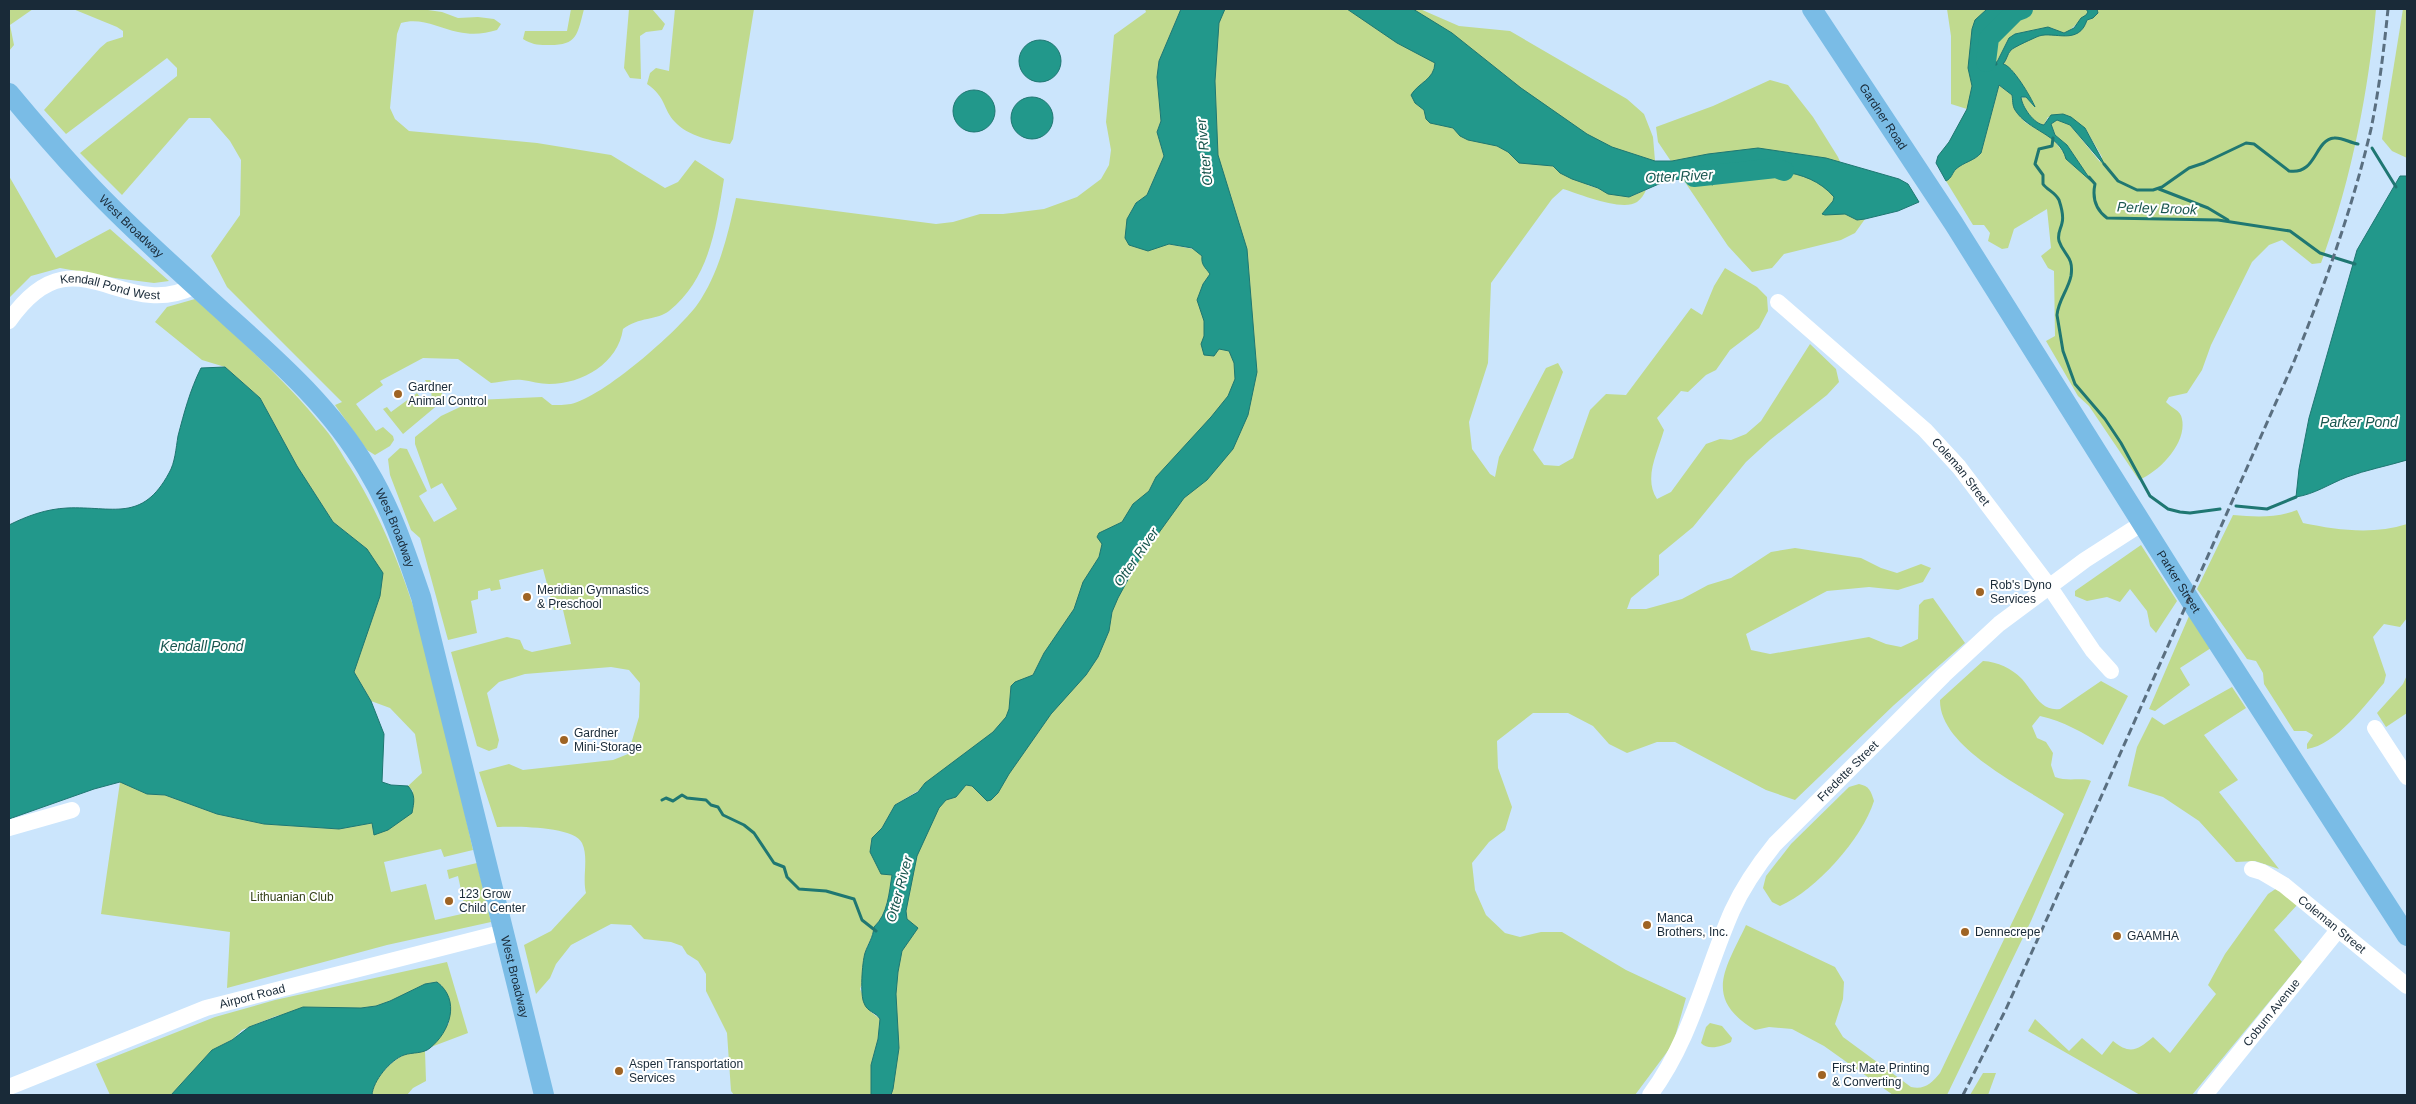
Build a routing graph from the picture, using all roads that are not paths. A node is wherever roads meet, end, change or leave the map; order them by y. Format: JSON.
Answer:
{"nodes":[{"id":1,"x":1812,"y":9,"type":"edge"},
{"id":2,"x":9,"y":94,"type":"edge"},
{"id":3,"x":1954,"y":224,"type":"joint"},
{"id":4,"x":195,"y":286,"type":"junction"},
{"id":5,"x":1778,"y":302,"type":"dead end"},
{"id":6,"x":9,"y":321,"type":"edge"},
{"id":7,"x":2141,"y":524,"type":"junction"},
{"id":8,"x":2049,"y":586,"type":"junction"},
{"id":9,"x":2110,"y":671,"type":"dead end"},
{"id":10,"x":2375,"y":728,"type":"dead end"},
{"id":11,"x":2407,"y":777,"type":"edge"},
{"id":12,"x":72,"y":810,"type":"dead end"},
{"id":13,"x":9,"y":828,"type":"edge"},
{"id":14,"x":2252,"y":869,"type":"dead end"},
{"id":15,"x":2338,"y":930,"type":"junction"},
{"id":16,"x":504,"y":932,"type":"junction"},
{"id":17,"x":2407,"y":936,"type":"edge"},
{"id":18,"x":2407,"y":986,"type":"edge"},
{"id":19,"x":9,"y":1087,"type":"edge"},
{"id":20,"x":544,"y":1095,"type":"edge"},
{"id":21,"x":1650,"y":1095,"type":"edge"},
{"id":22,"x":2205,"y":1095,"type":"edge"}],
"edges":[{"from":1,"to":3,"type":"main road","name":"Gardner Road"},
{"from":2,"to":4,"type":"main road","name":"West Broadway"},
{"from":3,"to":7,"type":"main road","name":"Parker Street"},
{"from":4,"to":6,"type":"street","name":"Kendall Pond West"},
{"from":4,"to":16,"type":"main road","name":"West Broadway"},
{"from":5,"to":8,"type":"street","name":"Coleman Street"},
{"from":7,"to":8,"type":"street","name":"Fredette Street"},
{"from":7,"to":17,"type":"main road","name":"Parker Street"},
{"from":8,"to":9,"type":"street","name":"Coleman Street"},
{"from":8,"to":21,"type":"street","name":"Fredette Street"},
{"from":10,"to":11,"type":"street"},
{"from":12,"to":13,"type":"street"},
{"from":14,"to":15,"type":"street","name":"Coleman Street"},
{"from":15,"to":18,"type":"street","name":"Coleman Street"},
{"from":15,"to":22,"type":"street","name":"Coburn Avenue"},
{"from":16,"to":19,"type":"street","name":"Airport Road"},
{"from":16,"to":20,"type":"main road","name":"West Broadway"}]}
